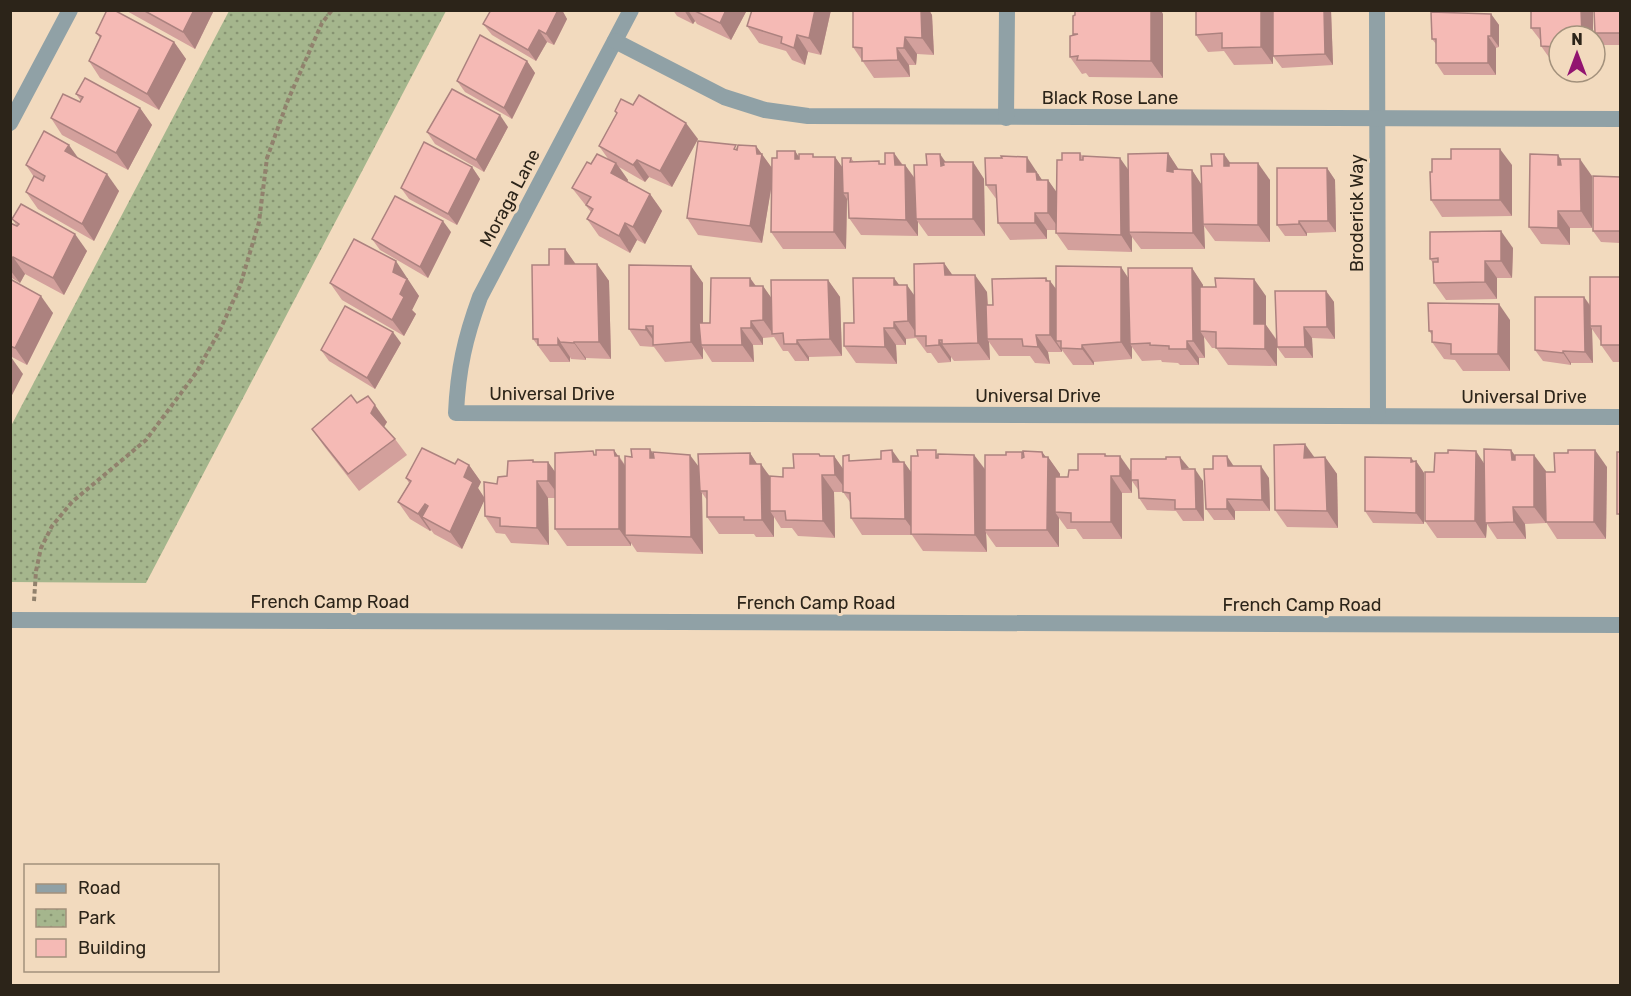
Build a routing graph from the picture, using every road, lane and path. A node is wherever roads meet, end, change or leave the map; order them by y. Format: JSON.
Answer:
{"nodes":[{"id":1,"x":70,"y":10,"type":"edge"},
{"id":2,"x":332,"y":10,"type":"edge"},
{"id":3,"x":631,"y":10,"type":"edge"},
{"id":4,"x":1007,"y":10,"type":"edge"},
{"id":5,"x":1377,"y":10,"type":"edge"},
{"id":6,"x":615,"y":41,"type":"junction"},
{"id":7,"x":1006,"y":118,"type":"junction"},
{"id":8,"x":1377,"y":118,"type":"junction"},
{"id":9,"x":1620,"y":119,"type":"edge"},
{"id":10,"x":10,"y":123,"type":"edge"},
{"id":11,"x":456,"y":413,"type":"joint"},
{"id":12,"x":1378,"y":416,"type":"junction"},
{"id":13,"x":1620,"y":417,"type":"edge"},
{"id":14,"x":10,"y":620,"type":"edge"},
{"id":15,"x":34,"y":620,"type":"junction"},
{"id":16,"x":1620,"y":625,"type":"edge"}],
"edges":[{"from":1,"to":10,"type":"street"},
{"from":2,"to":15,"type":"path"},
{"from":3,"to":6,"type":"street","name":"Moraga Lane"},
{"from":4,"to":7,"type":"street"},
{"from":5,"to":8,"type":"street","name":"Broderick Way"},
{"from":6,"to":7,"type":"street","name":"Black Rose Lane"},
{"from":6,"to":11,"type":"street","name":"Moraga Lane"},
{"from":7,"to":8,"type":"street","name":"Black Rose Lane"},
{"from":8,"to":9,"type":"street","name":"Black Rose Lane"},
{"from":8,"to":12,"type":"street","name":"Broderick Way"},
{"from":11,"to":12,"type":"street","name":"Universal Drive"},
{"from":12,"to":13,"type":"street","name":"Universal Drive"},
{"from":14,"to":15,"type":"street","name":"French Camp Road"},
{"from":15,"to":16,"type":"street","name":"French Camp Road"}]}
